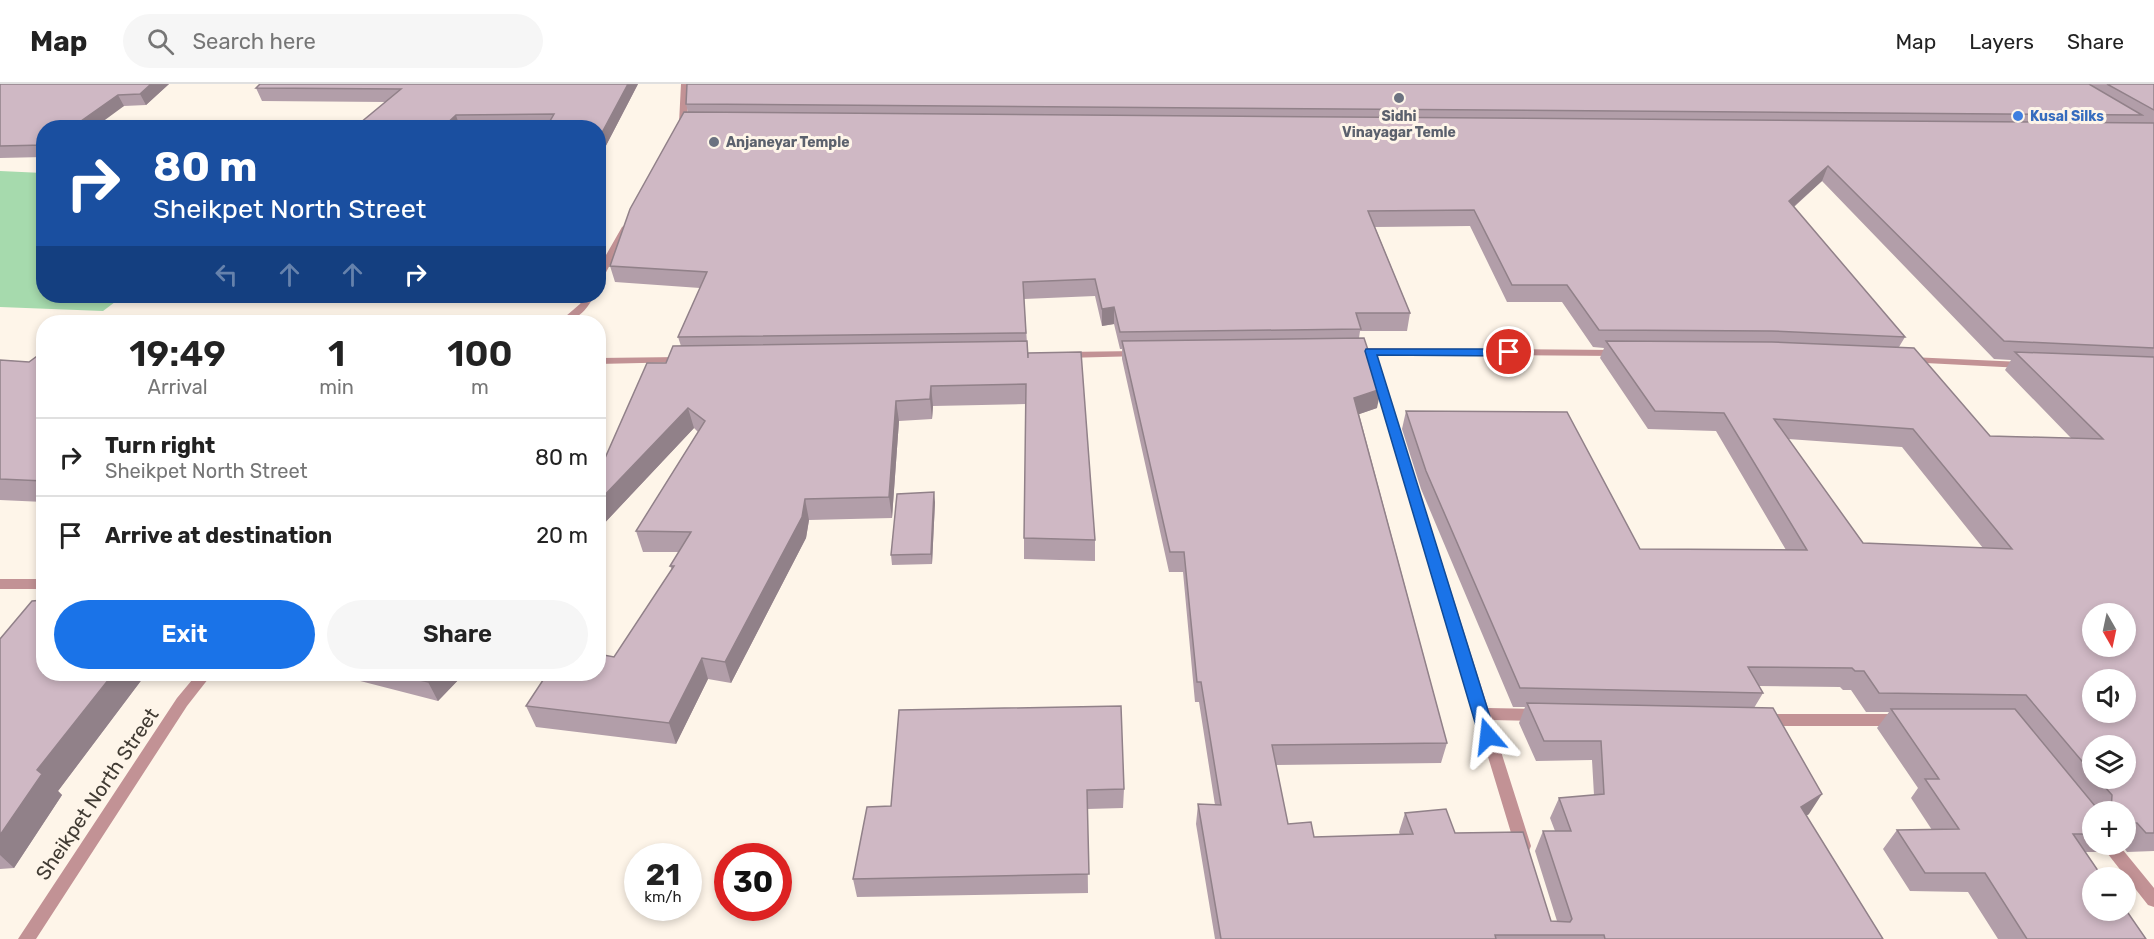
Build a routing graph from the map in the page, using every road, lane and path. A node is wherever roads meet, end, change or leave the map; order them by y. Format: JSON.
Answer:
{"nodes":[{"id":1,"x":685,"y":84,"type":"edge"},
{"id":2,"x":683,"y":123,"type":"junction"},
{"id":3,"x":694,"y":123,"type":"edge"},
{"id":4,"x":671,"y":144,"type":"edge"},
{"id":5,"x":632,"y":216,"type":"edge"},
{"id":6,"x":606,"y":263,"type":"edge"},
{"id":7,"x":586,"y":303,"type":"edge"},
{"id":8,"x":573,"y":315,"type":"edge"},
{"id":9,"x":1347,"y":351,"type":"edge"},
{"id":10,"x":1370,"y":351,"type":"junction"},
{"id":11,"x":1633,"y":353,"type":"edge"},
{"id":12,"x":1145,"y":354,"type":"edge"},
{"id":13,"x":1050,"y":355,"type":"edge"},
{"id":14,"x":693,"y":360,"type":"edge"},
{"id":15,"x":1894,"y":360,"type":"edge"},
{"id":16,"x":606,"y":361,"type":"edge"},
{"id":17,"x":2036,"y":366,"type":"edge"},
{"id":18,"x":0,"y":584,"type":"edge"},
{"id":19,"x":36,"y":584,"type":"edge"},
{"id":20,"x":199,"y":681,"type":"edge"},
{"id":21,"x":1480,"y":714,"type":"junction"},
{"id":22,"x":1552,"y":716,"type":"edge"},
{"id":23,"x":1753,"y":720,"type":"edge"},
{"id":24,"x":1913,"y":720,"type":"edge"},
{"id":25,"x":2117,"y":855,"type":"edge"},
{"id":26,"x":1527,"y":860,"type":"edge"},
{"id":27,"x":2154,"y":900,"type":"edge"},
{"id":28,"x":26,"y":939,"type":"edge"}],
"edges":[{"from":1,"to":2,"type":"street"},
{"from":2,"to":3,"type":"street"},
{"from":2,"to":4,"type":"street"},
{"from":5,"to":6,"type":"street"},
{"from":7,"to":8,"type":"street"},
{"from":9,"to":10,"type":"street"},
{"from":10,"to":11,"type":"street"},
{"from":10,"to":21,"type":"street"},
{"from":12,"to":13,"type":"street"},
{"from":14,"to":16,"type":"street"},
{"from":15,"to":17,"type":"street"},
{"from":18,"to":19,"type":"street"},
{"from":20,"to":28,"type":"street","name":"Sheikpet North Street"},
{"from":21,"to":22,"type":"street"},
{"from":21,"to":26,"type":"street"},
{"from":23,"to":24,"type":"street"},
{"from":25,"to":27,"type":"street"}]}
